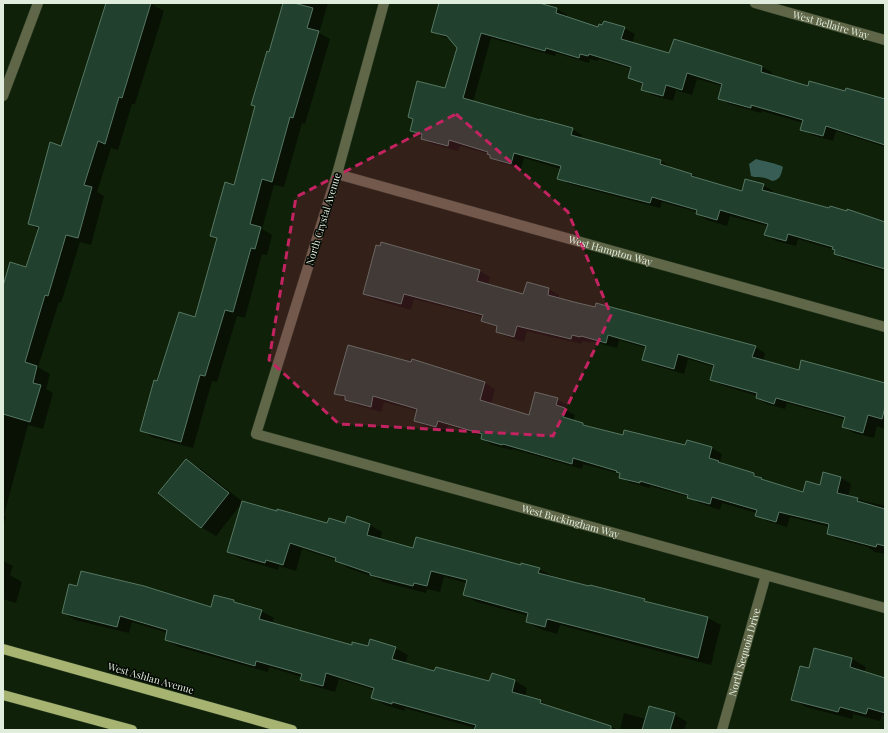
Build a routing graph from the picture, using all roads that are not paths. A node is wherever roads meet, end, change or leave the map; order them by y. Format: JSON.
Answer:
{"nodes":[{"id":1,"x":38,"y":3,"type":"edge"},
{"id":2,"x":384,"y":3,"type":"edge"},
{"id":3,"x":755,"y":3,"type":"edge"},
{"id":4,"x":885,"y":40,"type":"edge"},
{"id":5,"x":3,"y":95,"type":"edge"},
{"id":6,"x":336,"y":174,"type":"junction"},
{"id":7,"x":885,"y":327,"type":"edge"},
{"id":8,"x":256,"y":434,"type":"joint"},
{"id":9,"x":766,"y":575,"type":"junction"},
{"id":10,"x":885,"y":608,"type":"edge"},
{"id":11,"x":3,"y":649,"type":"edge"},
{"id":12,"x":3,"y":695,"type":"edge"},
{"id":13,"x":132,"y":730,"type":"edge"},
{"id":14,"x":292,"y":730,"type":"edge"},
{"id":15,"x":722,"y":730,"type":"edge"}],
"edges":[{"from":1,"to":5,"type":"street"},
{"from":2,"to":6,"type":"street","name":"North Crystal Avenue"},
{"from":3,"to":4,"type":"street","name":"West Bellaire Way"},
{"from":6,"to":7,"type":"street","name":"West Hampton Way"},
{"from":6,"to":8,"type":"street","name":"North Crystal Avenue"},
{"from":8,"to":9,"type":"street","name":"West Buckingham Way"},
{"from":9,"to":10,"type":"street","name":"West Buckingham Way"},
{"from":9,"to":15,"type":"street","name":"North Sequoia Drive"},
{"from":11,"to":14,"type":"main road","name":"West Ashlan Avenue"},
{"from":12,"to":13,"type":"main road"}]}
